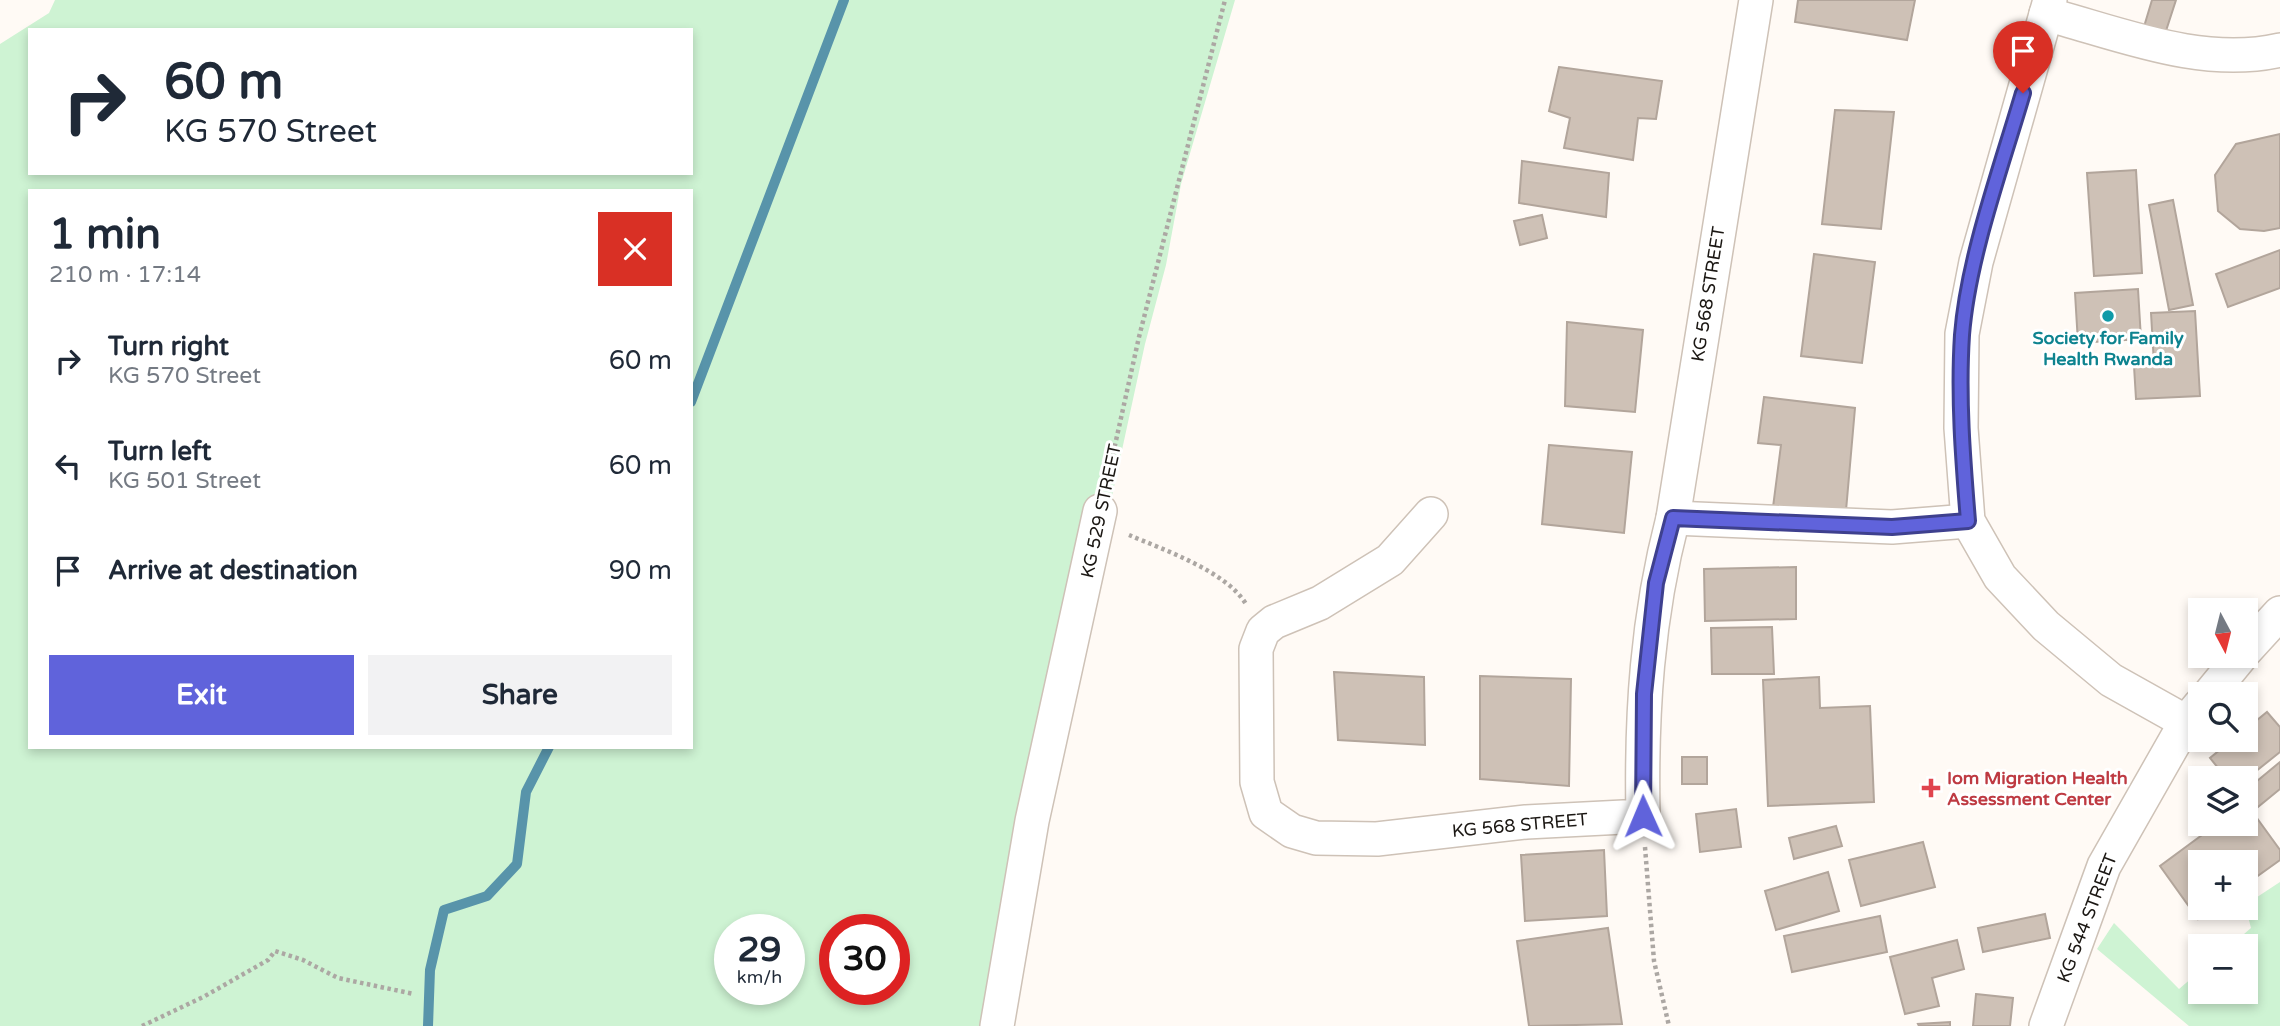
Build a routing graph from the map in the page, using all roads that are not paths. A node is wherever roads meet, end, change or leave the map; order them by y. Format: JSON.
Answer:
{"nodes":[{"id":1,"x":1756,"y":0,"type":"edge"},
{"id":2,"x":2048,"y":7,"type":"edge"},
{"id":3,"x":2280,"y":50,"type":"edge"},
{"id":4,"x":1100,"y":511,"type":"road end"},
{"id":5,"x":1431,"y":514,"type":"dead end"},
{"id":6,"x":1673,"y":518,"type":"junction"},
{"id":7,"x":1968,"y":521,"type":"junction"},
{"id":8,"x":2280,"y":613,"type":"edge"},
{"id":9,"x":2258,"y":636,"type":"edge"},
{"id":10,"x":2231,"y":668,"type":"edge"},
{"id":11,"x":2220,"y":682,"type":"edge"},
{"id":12,"x":2188,"y":712,"type":"edge"},
{"id":13,"x":2188,"y":723,"type":"edge"},
{"id":14,"x":997,"y":1026,"type":"edge"},
{"id":15,"x":2046,"y":1026,"type":"edge"}],
"edges":[{"from":1,"to":6,"type":"street","name":"KG 568 STREET"},
{"from":2,"to":3,"type":"street"},
{"from":2,"to":7,"type":"street"},
{"from":4,"to":14,"type":"street","name":"KG 529 STREET"},
{"from":5,"to":6,"type":"street","name":"KG 568 STREET"},
{"from":6,"to":7,"type":"street"},
{"from":7,"to":12,"type":"street"},
{"from":8,"to":9,"type":"street"},
{"from":10,"to":11,"type":"street"},
{"from":13,"to":15,"type":"street","name":"KG 544 STREET"}]}
